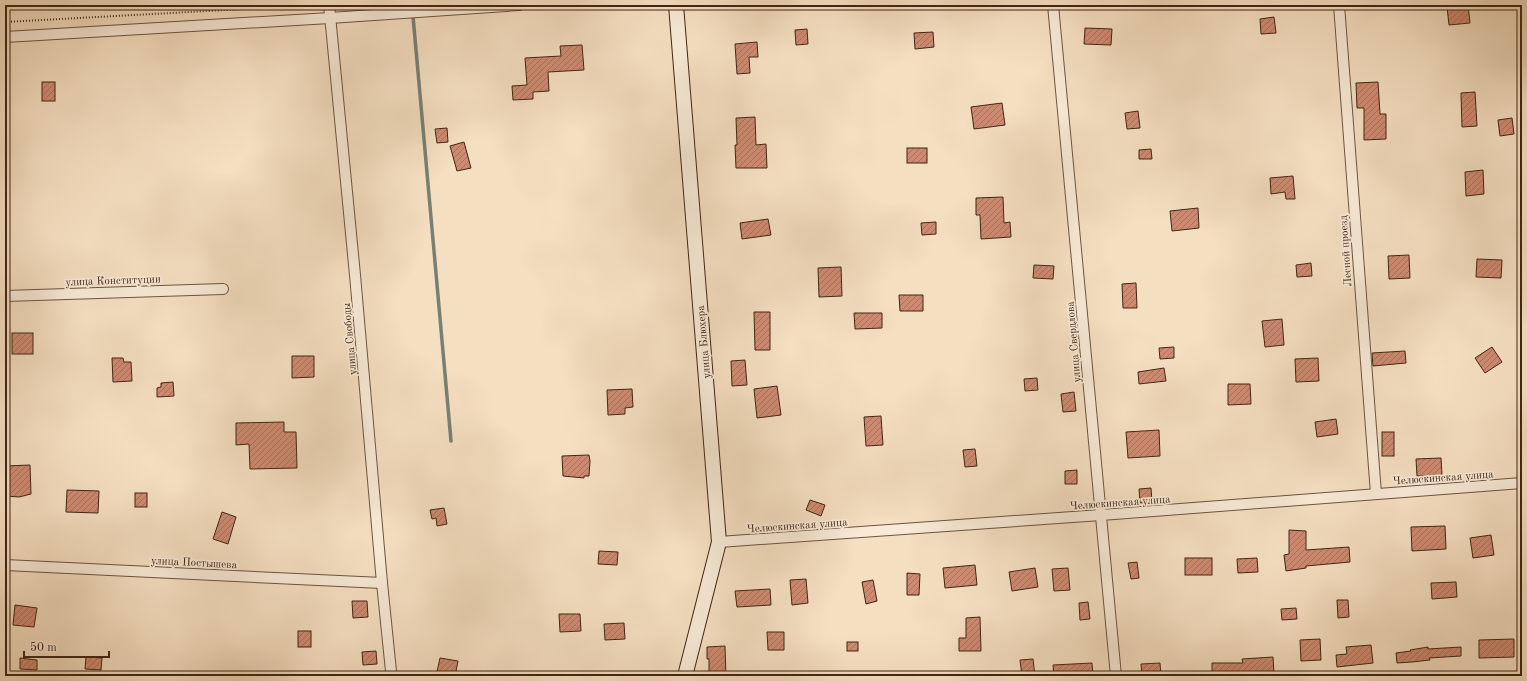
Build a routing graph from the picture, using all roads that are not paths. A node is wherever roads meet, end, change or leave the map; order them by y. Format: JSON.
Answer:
{"nodes":[{"id":1,"x":329,"y":5,"type":"edge"},
{"id":2,"x":519,"y":5,"type":"edge"},
{"id":3,"x":676,"y":5,"type":"edge"},
{"id":4,"x":1053,"y":5,"type":"edge"},
{"id":5,"x":1339,"y":5,"type":"edge"},
{"id":6,"x":330,"y":18,"type":"junction"},
{"id":7,"x":5,"y":37,"type":"edge"},
{"id":8,"x":222,"y":289,"type":"dead end"},
{"id":9,"x":5,"y":296,"type":"edge"},
{"id":10,"x":1522,"y":483,"type":"edge"},
{"id":11,"x":1376,"y":494,"type":"junction"},
{"id":12,"x":1101,"y":515,"type":"junction"},
{"id":13,"x":719,"y":542,"type":"junction"},
{"id":14,"x":5,"y":565,"type":"edge"},
{"id":15,"x":382,"y":583,"type":"junction"},
{"id":16,"x":391,"y":671,"type":"dead end"},
{"id":17,"x":685,"y":676,"type":"edge"},
{"id":18,"x":1116,"y":676,"type":"edge"}],
"edges":[{"from":1,"to":6,"type":"street","name":"улица Свободы"},
{"from":2,"to":6,"type":"street"},
{"from":3,"to":13,"type":"street","name":"улица Блюхера"},
{"from":4,"to":12,"type":"street","name":"улица Свердлова"},
{"from":5,"to":11,"type":"street","name":"Лесной проезд"},
{"from":6,"to":7,"type":"street"},
{"from":6,"to":15,"type":"street","name":"улица Свободы"},
{"from":8,"to":9,"type":"street","name":"улица Конституции"},
{"from":10,"to":11,"type":"street","name":"Челюскинская улица"},
{"from":11,"to":12,"type":"street","name":"Челюскинская улица"},
{"from":12,"to":13,"type":"street","name":"Челюскинская улица"},
{"from":12,"to":18,"type":"street","name":"улица Свердлова"},
{"from":13,"to":17,"type":"street","name":"улица Блюхера"},
{"from":14,"to":15,"type":"street","name":"улица Постышева"},
{"from":15,"to":16,"type":"street","name":"улица Свободы"}]}
